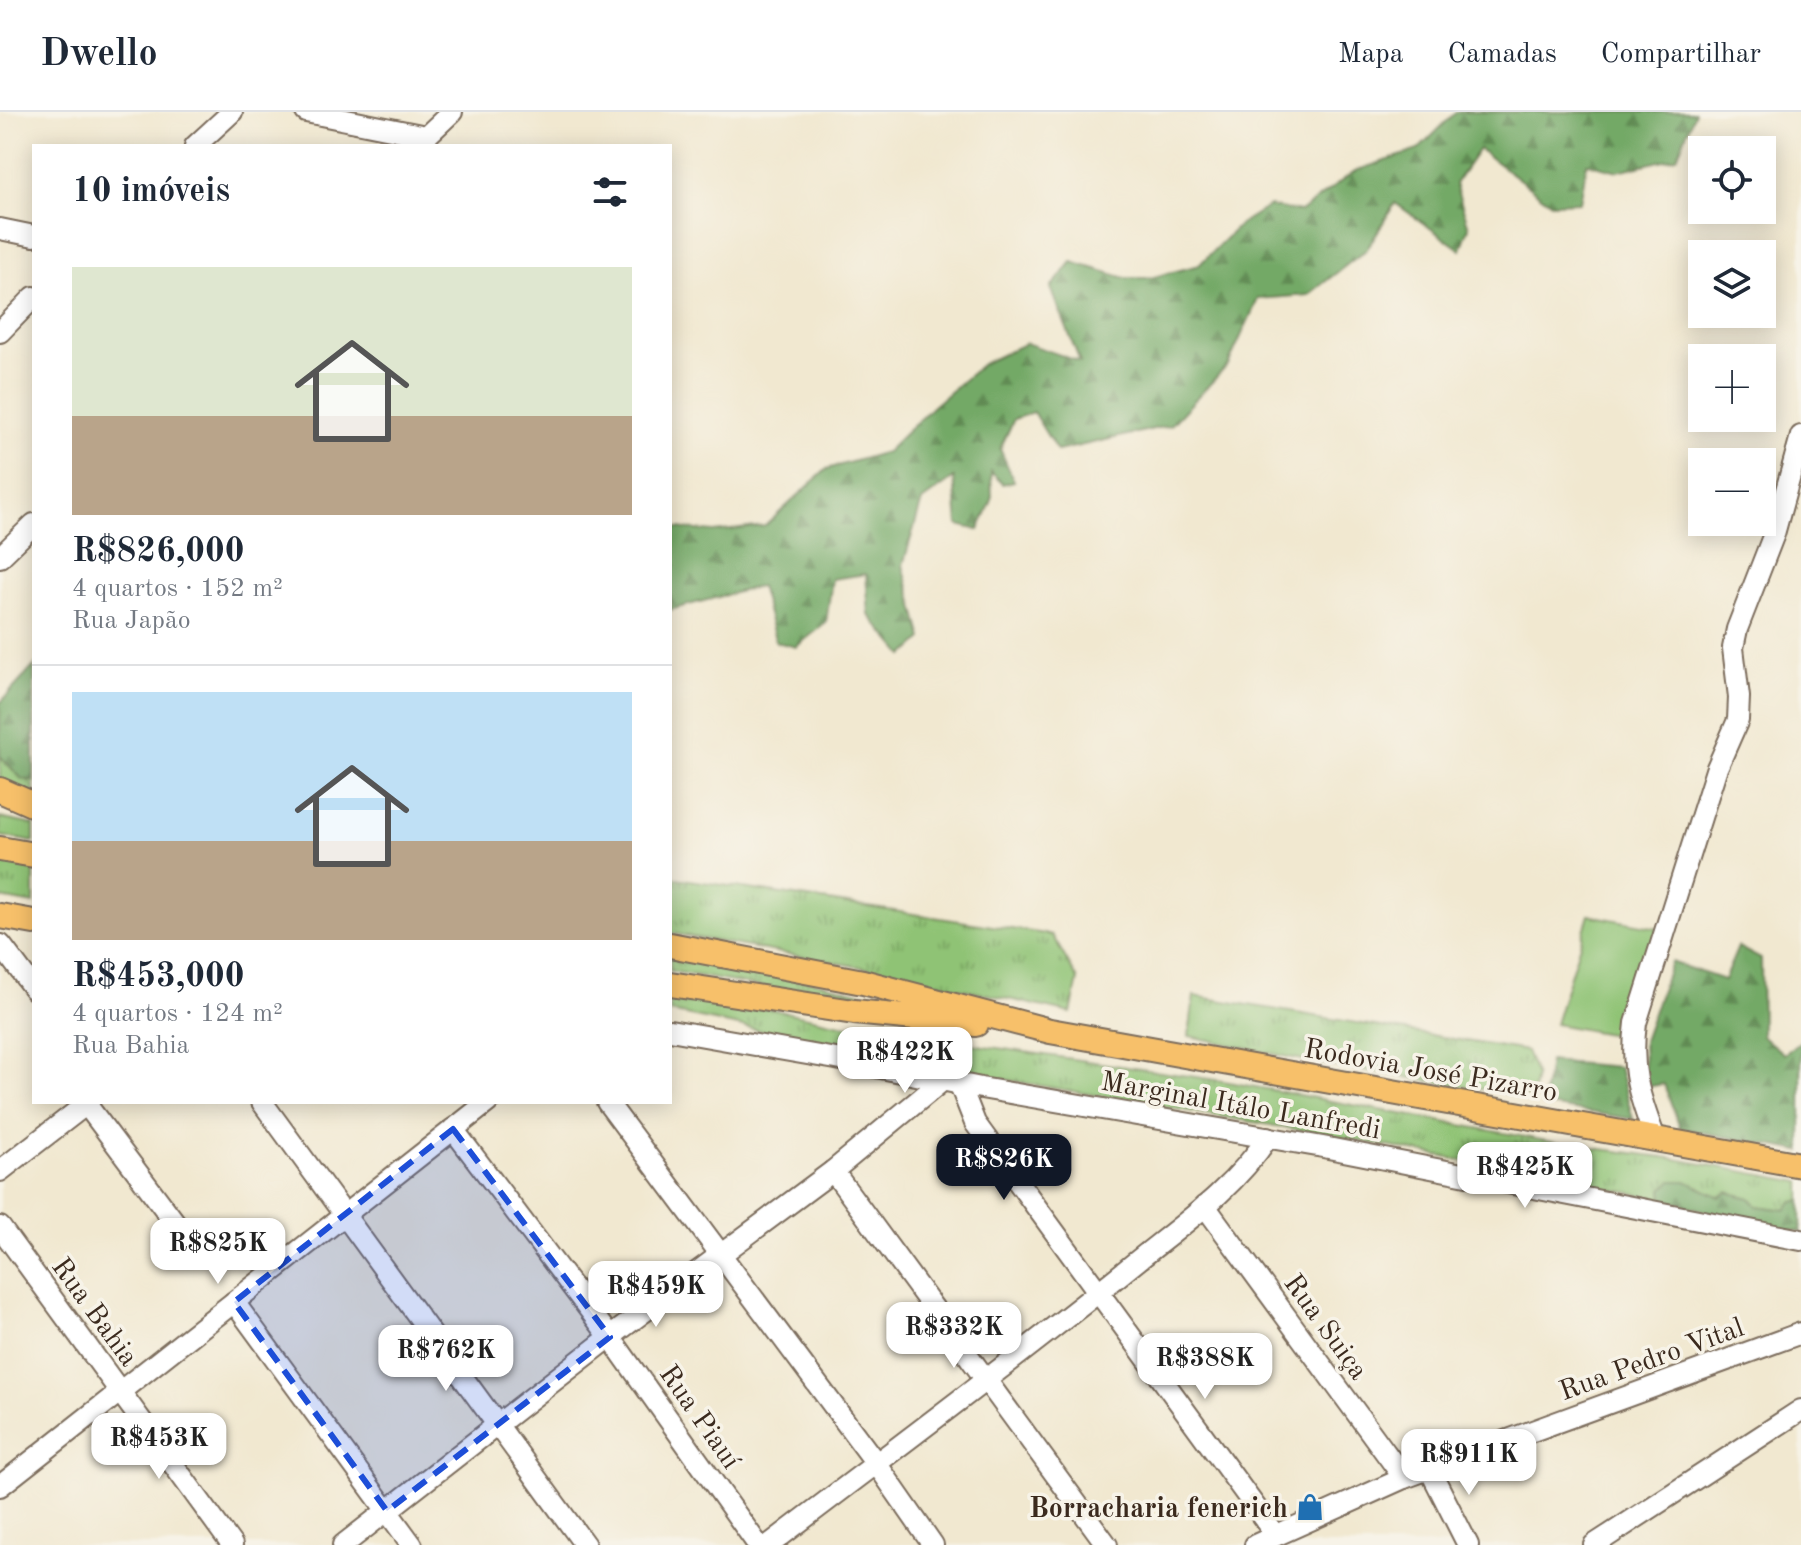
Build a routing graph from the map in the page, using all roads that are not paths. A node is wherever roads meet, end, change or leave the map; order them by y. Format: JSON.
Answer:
{"nodes":[{"id":1,"x":232,"y":112,"type":"edge"},
{"id":2,"x":306,"y":112,"type":"edge"},
{"id":3,"x":452,"y":112,"type":"edge"},
{"id":4,"x":421,"y":141,"type":"edge"},
{"id":5,"x":197,"y":144,"type":"edge"},
{"id":6,"x":0,"y":229,"type":"edge"},
{"id":7,"x":32,"y":236,"type":"edge"},
{"id":8,"x":32,"y":299,"type":"edge"},
{"id":9,"x":0,"y":332,"type":"edge"},
{"id":10,"x":1801,"y":436,"type":"edge"},
{"id":11,"x":32,"y":526,"type":"edge"},
{"id":12,"x":0,"y":557,"type":"edge"},
{"id":13,"x":0,"y":790,"type":"edge"},
{"id":14,"x":0,"y":804,"type":"edge"},
{"id":15,"x":32,"y":807,"type":"edge"},
{"id":16,"x":32,"y":808,"type":"edge"},
{"id":17,"x":0,"y":849,"type":"edge"},
{"id":18,"x":32,"y":855,"type":"edge"},
{"id":19,"x":0,"y":916,"type":"edge"},
{"id":20,"x":32,"y":922,"type":"edge"},
{"id":21,"x":1,"y":945,"type":"edge"},
{"id":22,"x":672,"y":945,"type":"edge"},
{"id":23,"x":672,"y":984,"type":"edge"},
{"id":24,"x":32,"y":986,"type":"edge"},
{"id":25,"x":672,"y":1030,"type":"edge"},
{"id":26,"x":1050,"y":1031,"type":"junction"},
{"id":27,"x":951,"y":1083,"type":"junction"},
{"id":28,"x":87,"y":1104,"type":"edge"},
{"id":29,"x":89,"y":1104,"type":"edge"},
{"id":30,"x":263,"y":1104,"type":"edge"},
{"id":31,"x":485,"y":1104,"type":"edge"},
{"id":32,"x":608,"y":1104,"type":"edge"},
{"id":33,"x":453,"y":1129,"type":"junction"},
{"id":34,"x":1268,"y":1137,"type":"junction"},
{"id":35,"x":1655,"y":1138,"type":"junction"},
{"id":36,"x":1801,"y":1165,"type":"edge"},
{"id":37,"x":0,"y":1171,"type":"edge"},
{"id":38,"x":833,"y":1171,"type":"junction"},
{"id":39,"x":1205,"y":1206,"type":"junction"},
{"id":40,"x":344,"y":1216,"type":"junction"},
{"id":41,"x":0,"y":1227,"type":"edge"},
{"id":42,"x":188,"y":1240,"type":"dead end"},
{"id":43,"x":1801,"y":1240,"type":"edge"},
{"id":44,"x":720,"y":1254,"type":"junction"},
{"id":45,"x":1098,"y":1293,"type":"junction"},
{"id":46,"x":234,"y":1302,"type":"junction"},
{"id":47,"x":1801,"y":1333,"type":"edge"},
{"id":48,"x":610,"y":1337,"type":"junction"},
{"id":49,"x":987,"y":1378,"type":"junction"},
{"id":50,"x":121,"y":1391,"type":"junction"},
{"id":51,"x":1801,"y":1410,"type":"edge"},
{"id":52,"x":496,"y":1425,"type":"junction"},
{"id":53,"x":876,"y":1463,"type":"junction"},
{"id":54,"x":1430,"y":1470,"type":"junction"},
{"id":55,"x":1404,"y":1478,"type":"junction"},
{"id":56,"x":0,"y":1486,"type":"edge"},
{"id":57,"x":387,"y":1511,"type":"junction"},
{"id":58,"x":1275,"y":1534,"type":"junction"},
{"id":59,"x":232,"y":1545,"type":"edge"},
{"id":60,"x":343,"y":1545,"type":"edge"},
{"id":61,"x":412,"y":1545,"type":"edge"},
{"id":62,"x":585,"y":1545,"type":"edge"},
{"id":63,"x":758,"y":1545,"type":"edge"},
{"id":64,"x":769,"y":1545,"type":"edge"},
{"id":65,"x":933,"y":1545,"type":"edge"},
{"id":66,"x":1107,"y":1545,"type":"edge"},
{"id":67,"x":1255,"y":1545,"type":"edge"},
{"id":68,"x":1468,"y":1545,"type":"edge"},
{"id":69,"x":1594,"y":1545,"type":"edge"}],
"edges":[{"from":1,"to":5,"type":"street"},
{"from":2,"to":4,"type":"street"},
{"from":3,"to":4,"type":"street"},
{"from":6,"to":7,"type":"street"},
{"from":8,"to":9,"type":"street"},
{"from":10,"to":35,"type":"street"},
{"from":11,"to":12,"type":"street"},
{"from":13,"to":15,"type":"main road"},
{"from":14,"to":16,"type":"main road"},
{"from":17,"to":18,"type":"main road"},
{"from":19,"to":20,"type":"main road"},
{"from":21,"to":24,"type":"street"},
{"from":22,"to":26,"type":"main road","name":"Rodovia José Pizarro"},
{"from":23,"to":26,"type":"main road","name":"Rodovia José Pizarro"},
{"from":25,"to":27,"type":"street","name":"Marginal Itálo Lanfredi"},
{"from":26,"to":35,"type":"main road","name":"Rodovia José Pizarro"},
{"from":27,"to":34,"type":"street","name":"Marginal Itálo Lanfredi"},
{"from":27,"to":38,"type":"street"},
{"from":27,"to":45,"type":"street"},
{"from":28,"to":37,"type":"street"},
{"from":29,"to":42,"type":"street"},
{"from":30,"to":40,"type":"street"},
{"from":31,"to":33,"type":"street"},
{"from":32,"to":44,"type":"street"},
{"from":33,"to":40,"type":"street"},
{"from":33,"to":48,"type":"street","name":"Rua Piauí"},
{"from":34,"to":39,"type":"street"},
{"from":34,"to":43,"type":"street","name":"Marginal Itálo Lanfredi"},
{"from":35,"to":36,"type":"main road","name":"Rodovia José Pizarro"},
{"from":38,"to":44,"type":"street"},
{"from":38,"to":49,"type":"street"},
{"from":39,"to":45,"type":"street"},
{"from":39,"to":55,"type":"street","name":"Rua Suiça"},
{"from":40,"to":46,"type":"street"},
{"from":40,"to":52,"type":"street"},
{"from":41,"to":50,"type":"street","name":"Rua Bahia"},
{"from":44,"to":48,"type":"street"},
{"from":44,"to":53,"type":"street"},
{"from":45,"to":49,"type":"street"},
{"from":45,"to":58,"type":"street"},
{"from":46,"to":50,"type":"street"},
{"from":46,"to":57,"type":"street"},
{"from":47,"to":54,"type":"street","name":"Rua Pedro Vital"},
{"from":48,"to":52,"type":"street"},
{"from":48,"to":63,"type":"street","name":"Rua Piauí"},
{"from":49,"to":53,"type":"street"},
{"from":49,"to":66,"type":"street"},
{"from":50,"to":56,"type":"street"},
{"from":50,"to":59,"type":"street","name":"Rua Bahia"},
{"from":51,"to":69,"type":"street"},
{"from":52,"to":57,"type":"street"},
{"from":52,"to":62,"type":"street"},
{"from":53,"to":64,"type":"street"},
{"from":53,"to":65,"type":"street"},
{"from":54,"to":55,"type":"street","name":"Rua Pedro Vital"},
{"from":54,"to":68,"type":"street"},
{"from":55,"to":58,"type":"street","name":"Rua Pedro Vital"},
{"from":57,"to":60,"type":"street"},
{"from":57,"to":61,"type":"street"},
{"from":58,"to":67,"type":"street","name":"Rua Pedro Vital"}]}
